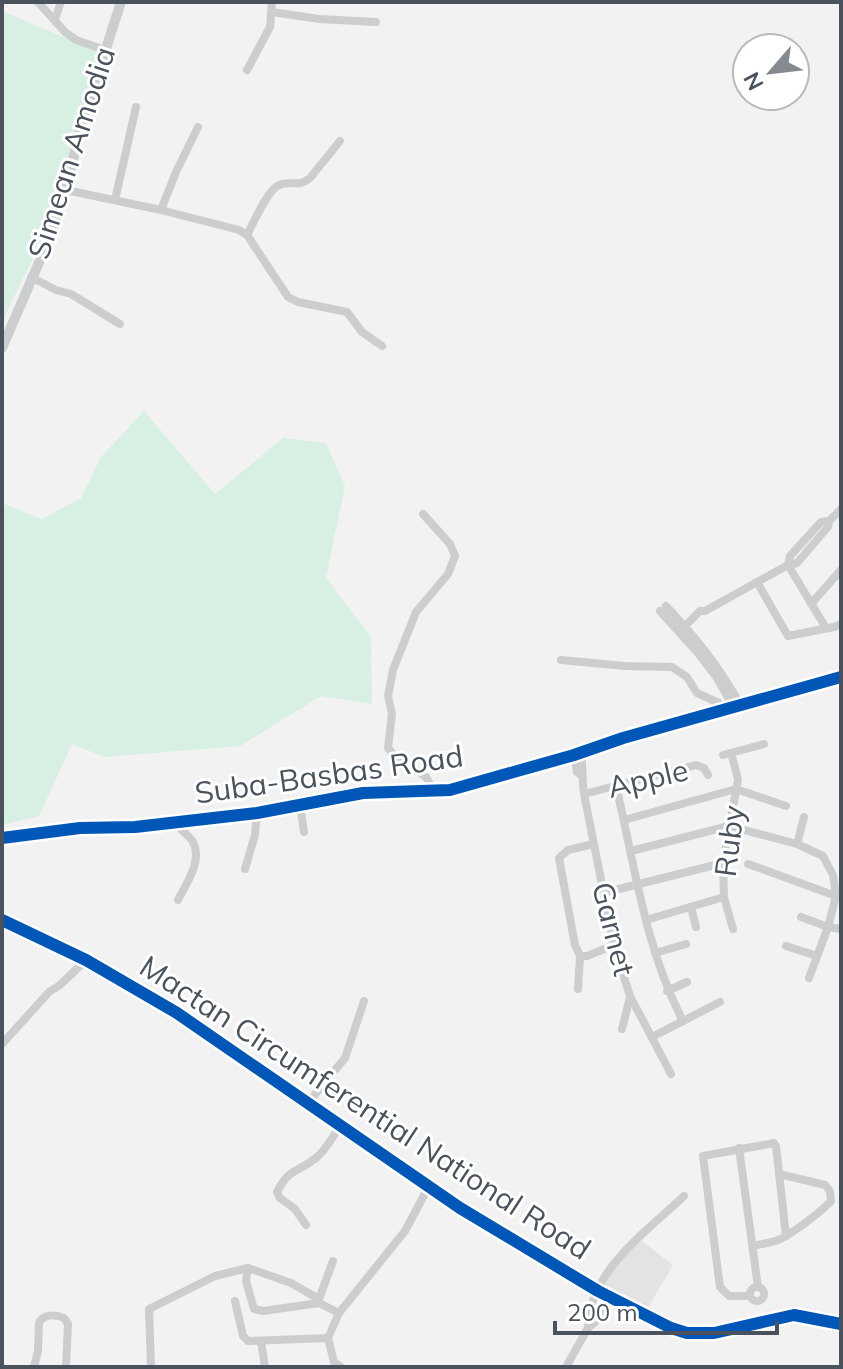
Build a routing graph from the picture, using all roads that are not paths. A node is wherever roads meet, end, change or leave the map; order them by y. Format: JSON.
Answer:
{"nodes":[{"id":1,"x":38,"y":2,"type":"edge"},
{"id":2,"x":61,"y":2,"type":"edge"},
{"id":3,"x":121,"y":2,"type":"edge"},
{"id":4,"x":272,"y":2,"type":"edge"},
{"id":5,"x":272,"y":12,"type":"junction"},
{"id":6,"x":55,"y":19,"type":"junction"},
{"id":7,"x":376,"y":22,"type":"dead end"},
{"id":8,"x":105,"y":50,"type":"junction"},
{"id":9,"x":247,"y":70,"type":"dead end"},
{"id":10,"x":136,"y":107,"type":"dead end"},
{"id":11,"x":198,"y":127,"type":"dead end"},
{"id":12,"x":340,"y":141,"type":"dead end"},
{"id":13,"x":66,"y":190,"type":"junction"},
{"id":14,"x":115,"y":200,"type":"junction"},
{"id":15,"x":161,"y":210,"type":"junction"},
{"id":16,"x":247,"y":235,"type":"junction"},
{"id":17,"x":31,"y":277,"type":"junction"},
{"id":18,"x":120,"y":324,"type":"dead end"},
{"id":19,"x":382,"y":346,"type":"dead end"},
{"id":20,"x":2,"y":348,"type":"edge"},
{"id":21,"x":841,"y":509,"type":"edge"},
{"id":22,"x":423,"y":514,"type":"dead end"},
{"id":23,"x":788,"y":565,"type":"junction"},
{"id":24,"x":841,"y":570,"type":"edge"},
{"id":25,"x":757,"y":582,"type":"junction"},
{"id":26,"x":811,"y":604,"type":"junction"},
{"id":27,"x":663,"y":608,"type":"dead end"},
{"id":28,"x":841,"y":624,"type":"edge"},
{"id":29,"x":686,"y":626,"type":"junction"},
{"id":30,"x":826,"y":628,"type":"junction"},
{"id":31,"x":561,"y":660,"type":"dead end"},
{"id":32,"x":841,"y":677,"type":"edge"},
{"id":33,"x":733,"y":709,"type":"junction"},
{"id":34,"x":764,"y":744,"type":"dead end"},
{"id":35,"x":578,"y":753,"type":"junction"},
{"id":36,"x":708,"y":775,"type":"dead end"},
{"id":37,"x":616,"y":786,"type":"junction"},
{"id":38,"x":736,"y":789,"type":"junction"},
{"id":39,"x":433,"y":790,"type":"junction"},
{"id":40,"x":584,"y":794,"type":"junction"},
{"id":41,"x":300,"y":805,"type":"junction"},
{"id":42,"x":786,"y":806,"type":"dead end"},
{"id":43,"x":257,"y":813,"type":"junction"},
{"id":44,"x":804,"y":817,"type":"dead end"},
{"id":45,"x":624,"y":820,"type":"junction"},
{"id":46,"x":174,"y":823,"type":"junction"},
{"id":47,"x":729,"y":826,"type":"junction"},
{"id":48,"x":304,"y":832,"type":"dead end"},
{"id":49,"x":2,"y":838,"type":"edge"},
{"id":50,"x":593,"y":844,"type":"junction"},
{"id":51,"x":797,"y":844,"type":"junction"},
{"id":52,"x":631,"y":851,"type":"junction"},
{"id":53,"x":723,"y":863,"type":"junction"},
{"id":54,"x":748,"y":864,"type":"dead end"},
{"id":55,"x":245,"y":869,"type":"dead end"},
{"id":56,"x":637,"y":885,"type":"junction"},
{"id":57,"x":603,"y":893,"type":"junction"},
{"id":58,"x":839,"y":896,"type":"edge"},
{"id":59,"x":724,"y":897,"type":"junction"},
{"id":60,"x":178,"y":900,"type":"dead end"},
{"id":61,"x":691,"y":907,"type":"junction"},
{"id":62,"x":801,"y":917,"type":"dead end"},
{"id":63,"x":2,"y":920,"type":"edge"},
{"id":64,"x":646,"y":920,"type":"junction"},
{"id":65,"x":696,"y":927,"type":"dead end"},
{"id":66,"x":828,"y":927,"type":"junction"},
{"id":67,"x":733,"y":929,"type":"dead end"},
{"id":68,"x":841,"y":929,"type":"edge"},
{"id":69,"x":686,"y":944,"type":"dead end"},
{"id":70,"x":614,"y":945,"type":"junction"},
{"id":71,"x":786,"y":946,"type":"dead end"},
{"id":72,"x":655,"y":953,"type":"junction"},
{"id":73,"x":580,"y":956,"type":"junction"},
{"id":74,"x":817,"y":956,"type":"junction"},
{"id":75,"x":86,"y":960,"type":"junction"},
{"id":76,"x":809,"y":978,"type":"dead end"},
{"id":77,"x":687,"y":982,"type":"dead end"},
{"id":78,"x":578,"y":989,"type":"dead end"},
{"id":79,"x":667,"y":991,"type":"junction"},
{"id":80,"x":630,"y":996,"type":"junction"},
{"id":81,"x":364,"y":1001,"type":"dead end"},
{"id":82,"x":720,"y":1002,"type":"dead end"},
{"id":83,"x":683,"y":1021,"type":"junction"},
{"id":84,"x":622,"y":1029,"type":"dead end"},
{"id":85,"x":652,"y":1037,"type":"junction"},
{"id":86,"x":2,"y":1044,"type":"edge"},
{"id":87,"x":671,"y":1074,"type":"dead end"},
{"id":88,"x":308,"y":1103,"type":"junction"},
{"id":89,"x":340,"y":1126,"type":"junction"},
{"id":90,"x":739,"y":1148,"type":"junction"},
{"id":91,"x":779,"y":1174,"type":"junction"},
{"id":92,"x":428,"y":1188,"type":"junction"},
{"id":93,"x":684,"y":1196,"type":"dead end"},
{"id":94,"x":306,"y":1225,"type":"dead end"},
{"id":95,"x":786,"y":1236,"type":"junction"},
{"id":96,"x":753,"y":1246,"type":"junction"},
{"id":97,"x":333,"y":1261,"type":"dead end"},
{"id":98,"x":248,"y":1268,"type":"junction"},
{"id":99,"x":604,"y":1295,"type":"junction"},
{"id":100,"x":756,"y":1299,"type":"junction"},
{"id":101,"x":235,"y":1301,"type":"dead end"},
{"id":102,"x":319,"y":1301,"type":"junction"},
{"id":103,"x":339,"y":1313,"type":"junction"},
{"id":104,"x":765,"y":1321,"type":"junction"},
{"id":105,"x":841,"y":1324,"type":"edge"},
{"id":106,"x":588,"y":1328,"type":"junction"},
{"id":107,"x":328,"y":1338,"type":"junction"},
{"id":108,"x":261,"y":1341,"type":"junction"},
{"id":109,"x":34,"y":1367,"type":"edge"},
{"id":110,"x":66,"y":1367,"type":"edge"},
{"id":111,"x":151,"y":1367,"type":"edge"},
{"id":112,"x":265,"y":1367,"type":"edge"},
{"id":113,"x":341,"y":1367,"type":"edge"},
{"id":114,"x":566,"y":1367,"type":"edge"}],
"edges":[{"from":1,"to":6,"type":"street"},
{"from":2,"to":6,"type":"street"},
{"from":3,"to":8,"type":"street","name":"Simean Amodia"},
{"from":4,"to":5,"type":"street"},
{"from":5,"to":7,"type":"street"},
{"from":5,"to":9,"type":"street"},
{"from":6,"to":8,"type":"street"},
{"from":8,"to":13,"type":"street","name":"Simean Amodia"},
{"from":10,"to":14,"type":"street"},
{"from":11,"to":15,"type":"street"},
{"from":12,"to":16,"type":"street"},
{"from":13,"to":14,"type":"street"},
{"from":13,"to":17,"type":"street","name":"Simean Amodia"},
{"from":14,"to":15,"type":"street"},
{"from":15,"to":16,"type":"street"},
{"from":16,"to":19,"type":"street"},
{"from":17,"to":18,"type":"street"},
{"from":17,"to":20,"type":"street","name":"Simean Amodia"},
{"from":21,"to":23,"type":"street"},
{"from":22,"to":39,"type":"street"},
{"from":23,"to":25,"type":"street"},
{"from":23,"to":26,"type":"street"},
{"from":24,"to":26,"type":"street"},
{"from":25,"to":29,"type":"street"},
{"from":25,"to":30,"type":"street"},
{"from":26,"to":30,"type":"street"},
{"from":27,"to":29,"type":"street"},
{"from":28,"to":30,"type":"street"},
{"from":29,"to":33,"type":"street"},
{"from":31,"to":33,"type":"street"},
{"from":32,"to":33,"type":"street","name":"Suba-Basbas Road"},
{"from":33,"to":35,"type":"street","name":"Suba-Basbas Road"},
{"from":34,"to":38,"type":"street","name":"Ruby"},
{"from":35,"to":39,"type":"street","name":"Suba-Basbas Road"},
{"from":35,"to":40,"type":"street","name":"Garnet"},
{"from":36,"to":37,"type":"street","name":"Apple"},
{"from":37,"to":40,"type":"street","name":"Apple"},
{"from":37,"to":45,"type":"street"},
{"from":38,"to":42,"type":"street"},
{"from":38,"to":45,"type":"street"},
{"from":38,"to":47,"type":"street","name":"Ruby"},
{"from":39,"to":41,"type":"street","name":"Suba-Basbas Road"},
{"from":40,"to":50,"type":"street","name":"Garnet"},
{"from":41,"to":43,"type":"street","name":"Suba-Basbas Road"},
{"from":41,"to":48,"type":"street"},
{"from":43,"to":46,"type":"street","name":"Suba-Basbas Road"},
{"from":43,"to":55,"type":"street"},
{"from":44,"to":51,"type":"street"},
{"from":45,"to":52,"type":"street"},
{"from":46,"to":49,"type":"street","name":"Suba-Basbas Road"},
{"from":46,"to":60,"type":"street"},
{"from":47,"to":51,"type":"street"},
{"from":47,"to":52,"type":"street"},
{"from":47,"to":53,"type":"street","name":"Ruby"},
{"from":50,"to":57,"type":"street","name":"Garnet"},
{"from":50,"to":73,"type":"street"},
{"from":51,"to":58,"type":"street"},
{"from":52,"to":56,"type":"street"},
{"from":53,"to":56,"type":"street"},
{"from":53,"to":59,"type":"street","name":"Ruby"},
{"from":54,"to":58,"type":"street"},
{"from":56,"to":57,"type":"street"},
{"from":56,"to":64,"type":"street"},
{"from":57,"to":70,"type":"street","name":"Garnet"},
{"from":58,"to":66,"type":"street"},
{"from":59,"to":61,"type":"street"},
{"from":59,"to":67,"type":"street","name":"Ruby"},
{"from":61,"to":64,"type":"street"},
{"from":61,"to":65,"type":"street"},
{"from":62,"to":66,"type":"street"},
{"from":63,"to":75,"type":"main road","name":"Mactan Circumferential National Road"},
{"from":64,"to":72,"type":"street"},
{"from":66,"to":68,"type":"street"},
{"from":66,"to":74,"type":"street"},
{"from":69,"to":72,"type":"street"},
{"from":70,"to":73,"type":"street"},
{"from":70,"to":80,"type":"street","name":"Garnet"},
{"from":71,"to":74,"type":"street"},
{"from":72,"to":79,"type":"street"},
{"from":73,"to":78,"type":"street"},
{"from":74,"to":76,"type":"street"},
{"from":75,"to":86,"type":"street"},
{"from":75,"to":88,"type":"main road","name":"Mactan Circumferential National Road"},
{"from":77,"to":79,"type":"street"},
{"from":79,"to":83,"type":"street"},
{"from":80,"to":84,"type":"street"},
{"from":80,"to":85,"type":"street","name":"Garnet"},
{"from":81,"to":88,"type":"street"},
{"from":82,"to":83,"type":"street"},
{"from":83,"to":85,"type":"street"},
{"from":85,"to":87,"type":"street","name":"Garnet"},
{"from":88,"to":89,"type":"main road","name":"Mactan Circumferential National Road"},
{"from":89,"to":92,"type":"main road","name":"Mactan Circumferential National Road"},
{"from":89,"to":94,"type":"street"},
{"from":90,"to":91,"type":"street"},
{"from":90,"to":96,"type":"street"},
{"from":90,"to":100,"type":"street"},
{"from":91,"to":95,"type":"street"},
{"from":91,"to":95,"type":"street"},
{"from":92,"to":99,"type":"main road","name":"Mactan Circumferential National Road"},
{"from":92,"to":103,"type":"street"},
{"from":93,"to":99,"type":"street"},
{"from":95,"to":96,"type":"street"},
{"from":96,"to":100,"type":"street"},
{"from":97,"to":102,"type":"street"},
{"from":98,"to":102,"type":"street"},
{"from":98,"to":102,"type":"street"},
{"from":98,"to":111,"type":"street"},
{"from":99,"to":104,"type":"main road","name":"Mactan Circumferential National Road"},
{"from":99,"to":106,"type":"street"},
{"from":99,"to":106,"type":"street"},
{"from":100,"to":104,"type":"street"},
{"from":101,"to":108,"type":"street"},
{"from":102,"to":103,"type":"street"},
{"from":103,"to":107,"type":"street"},
{"from":104,"to":105,"type":"main road","name":"Mactan Circumferential National Road"},
{"from":106,"to":114,"type":"street"},
{"from":107,"to":108,"type":"street"},
{"from":107,"to":113,"type":"street"},
{"from":108,"to":112,"type":"street"},
{"from":109,"to":110,"type":"street"}]}
